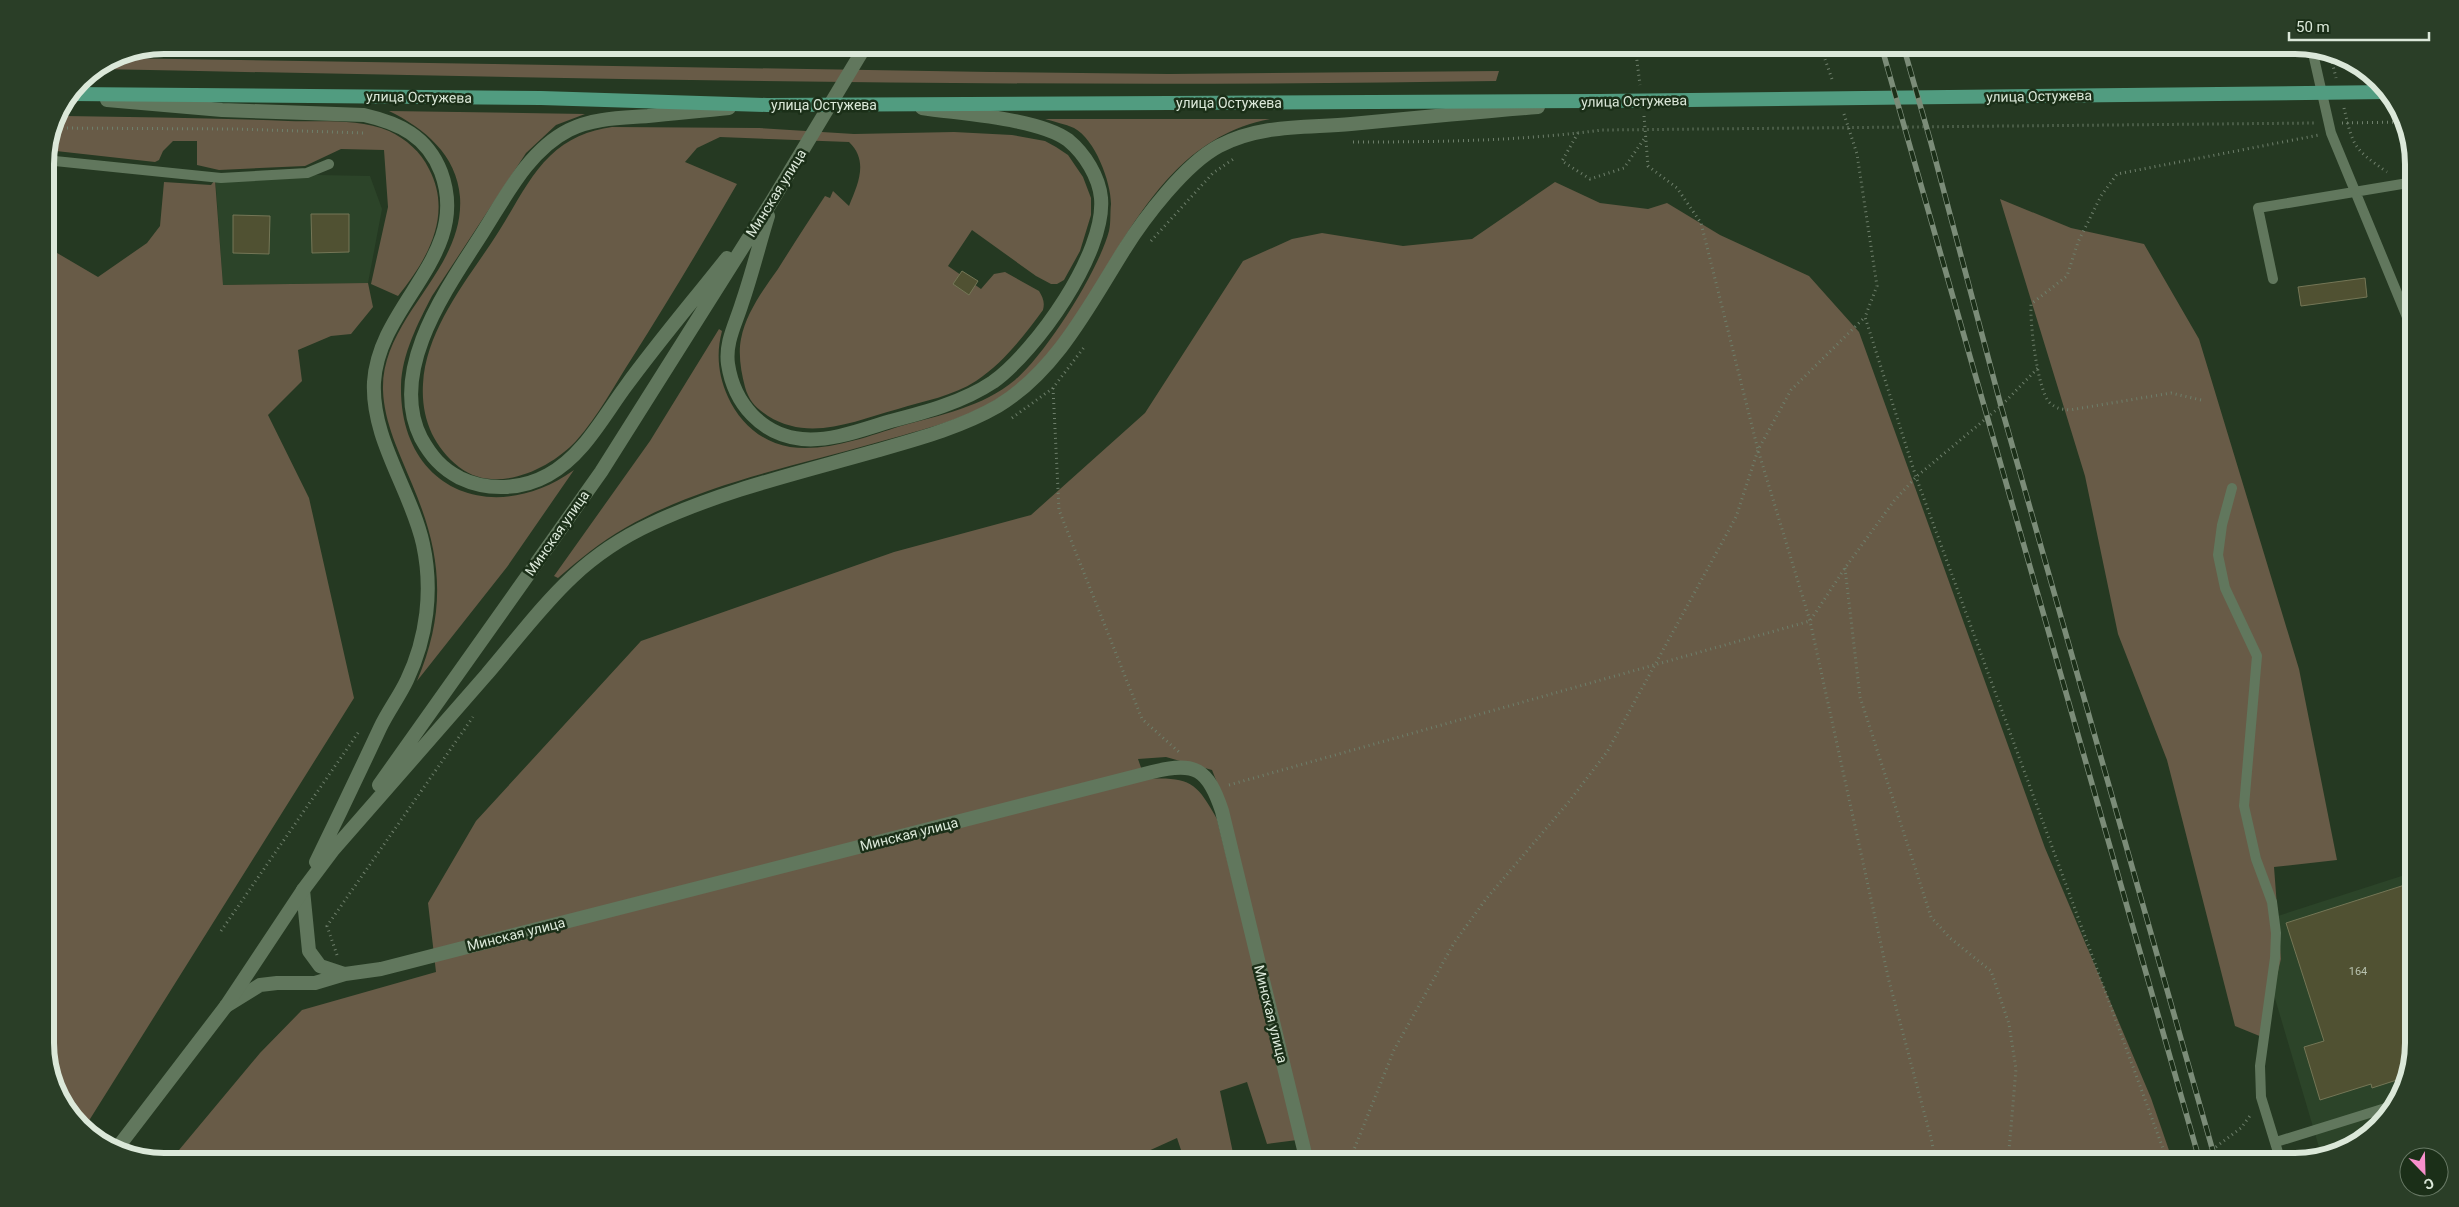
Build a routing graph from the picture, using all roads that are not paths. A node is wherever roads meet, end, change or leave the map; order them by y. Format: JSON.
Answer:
{"nodes":[{"id":1,"x":861,"y":54,"type":"edge"},
{"id":2,"x":2314,"y":56,"type":"edge"},
{"id":3,"x":2379,"y":92,"type":"edge"},
{"id":4,"x":78,"y":95,"type":"edge"},
{"id":5,"x":77,"y":96,"type":"edge"},
{"id":6,"x":1598,"y":101,"type":"junction"},
{"id":7,"x":895,"y":104,"type":"junction"},
{"id":8,"x":767,"y":105,"type":"junction"},
{"id":9,"x":54,"y":161,"type":"edge"},
{"id":10,"x":329,"y":164,"type":"dead end"},
{"id":11,"x":2405,"y":184,"type":"edge"},
{"id":12,"x":2356,"y":190,"type":"junction"},
{"id":13,"x":772,"y":201,"type":"junction"},
{"id":14,"x":2273,"y":279,"type":"dead end"},
{"id":15,"x":2405,"y":312,"type":"edge"},
{"id":16,"x":2232,"y":488,"type":"dead end"},
{"id":17,"x":334,"y":849,"type":"junction"},
{"id":18,"x":303,"y":890,"type":"junction"},
{"id":19,"x":345,"y":974,"type":"junction"},
{"id":20,"x":226,"y":1006,"type":"junction"},
{"id":21,"x":2384,"y":1108,"type":"edge"},
{"id":22,"x":2276,"y":1142,"type":"junction"},
{"id":23,"x":120,"y":1144,"type":"edge"},
{"id":24,"x":1305,"y":1153,"type":"edge"},
{"id":25,"x":2279,"y":1153,"type":"edge"}],
"edges":[{"from":1,"to":13,"type":"street","name":"Минская улица"},
{"from":2,"to":12,"type":"lane"},
{"from":3,"to":6,"type":"main road","name":"улица Остужева"},
{"from":4,"to":8,"type":"main road","name":"улица Остужева"},
{"from":5,"to":18,"type":"street"},
{"from":6,"to":7,"type":"main road","name":"улица Остужева"},
{"from":6,"to":17,"type":"street"},
{"from":7,"to":8,"type":"main road","name":"улица Остужева"},
{"from":7,"to":13,"type":"street"},
{"from":8,"to":13,"type":"street"},
{"from":9,"to":10,"type":"lane"},
{"from":11,"to":12,"type":"lane"},
{"from":12,"to":14,"type":"lane"},
{"from":12,"to":15,"type":"lane"},
{"from":13,"to":17,"type":"street","name":"Минская улица"},
{"from":16,"to":22,"type":"lane"},
{"from":17,"to":18,"type":"street","name":"Минская улица"},
{"from":18,"to":19,"type":"street"},
{"from":18,"to":20,"type":"street","name":"Минская улица"},
{"from":19,"to":20,"type":"street","name":"Минская улица"},
{"from":19,"to":24,"type":"street","name":"Минская улица"},
{"from":20,"to":23,"type":"street","name":"Минская улица"},
{"from":21,"to":22,"type":"lane"},
{"from":22,"to":25,"type":"lane"}]}
